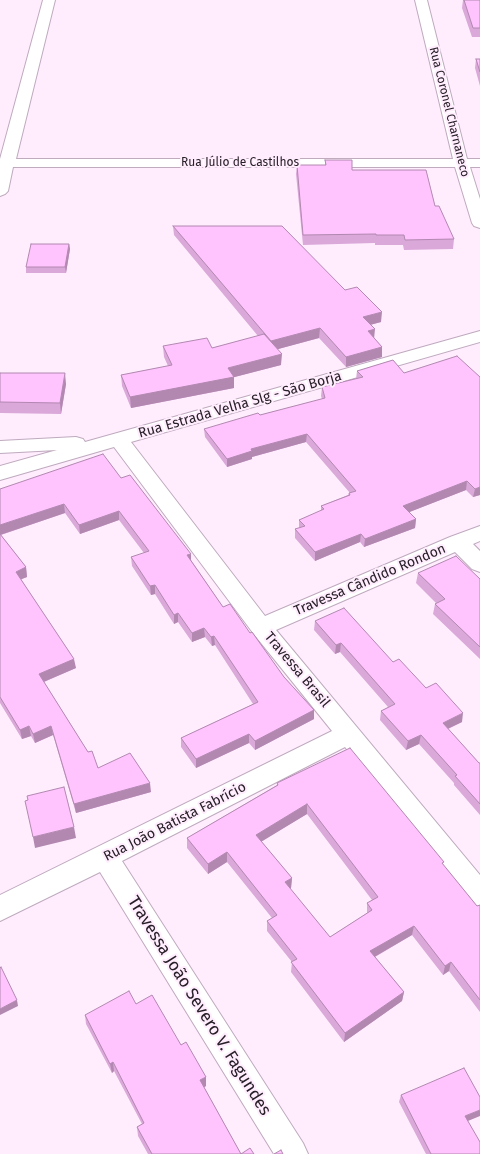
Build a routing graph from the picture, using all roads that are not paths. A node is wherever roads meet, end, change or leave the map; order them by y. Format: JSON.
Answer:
{"nodes":[{"id":1,"x":49,"y":0,"type":"edge"},
{"id":2,"x":421,"y":0,"type":"edge"},
{"id":3,"x":461,"y":163,"type":"junction"},
{"id":4,"x":480,"y":163,"type":"edge"},
{"id":5,"x":4,"y":164,"type":"edge"},
{"id":6,"x":0,"y":191,"type":"edge"},
{"id":7,"x":480,"y":223,"type":"edge"},
{"id":8,"x":478,"y":339,"type":"edge"},
{"id":9,"x":119,"y":440,"type":"junction"},
{"id":10,"x":0,"y":447,"type":"edge"},
{"id":11,"x":0,"y":473,"type":"edge"},
{"id":12,"x":480,"y":533,"type":"edge"},
{"id":13,"x":458,"y":542,"type":"junction"},
{"id":14,"x":480,"y":564,"type":"edge"},
{"id":15,"x":261,"y":627,"type":"junction"},
{"id":16,"x":349,"y":734,"type":"junction"},
{"id":17,"x":105,"y":858,"type":"junction"},
{"id":18,"x":480,"y":895,"type":"edge"},
{"id":19,"x":0,"y":909,"type":"edge"},
{"id":20,"x":292,"y":1154,"type":"edge"}],
"edges":[{"from":1,"to":5,"type":"street"},
{"from":2,"to":3,"type":"street","name":"Rua Coronel Charnaneco"},
{"from":3,"to":4,"type":"street","name":"Rua Júlio de Castilhos"},
{"from":3,"to":5,"type":"street","name":"Rua Júlio de Castilhos"},
{"from":3,"to":7,"type":"street","name":"Rua Coronel Charnaneco"},
{"from":5,"to":6,"type":"street"},
{"from":8,"to":9,"type":"street","name":"Rua Estrada Velha Slg - São Borja"},
{"from":9,"to":10,"type":"street"},
{"from":9,"to":11,"type":"street","name":"Rua Estrada Velha Slg - São Borja"},
{"from":9,"to":15,"type":"street","name":"Travessa Brasil"},
{"from":12,"to":13,"type":"street","name":"Travessa Cândido Rondon"},
{"from":13,"to":14,"type":"street"},
{"from":13,"to":15,"type":"street","name":"Travessa Cândido Rondon"},
{"from":15,"to":16,"type":"street","name":"Travessa Brasil"},
{"from":16,"to":17,"type":"street","name":"Rua João Batista Fabrício"},
{"from":16,"to":18,"type":"street","name":"Travessa Brasil"},
{"from":17,"to":19,"type":"street","name":"Rua João Batista Fabrício"},
{"from":17,"to":20,"type":"street","name":"Travessa João Severo V. Fagundes"}]}
